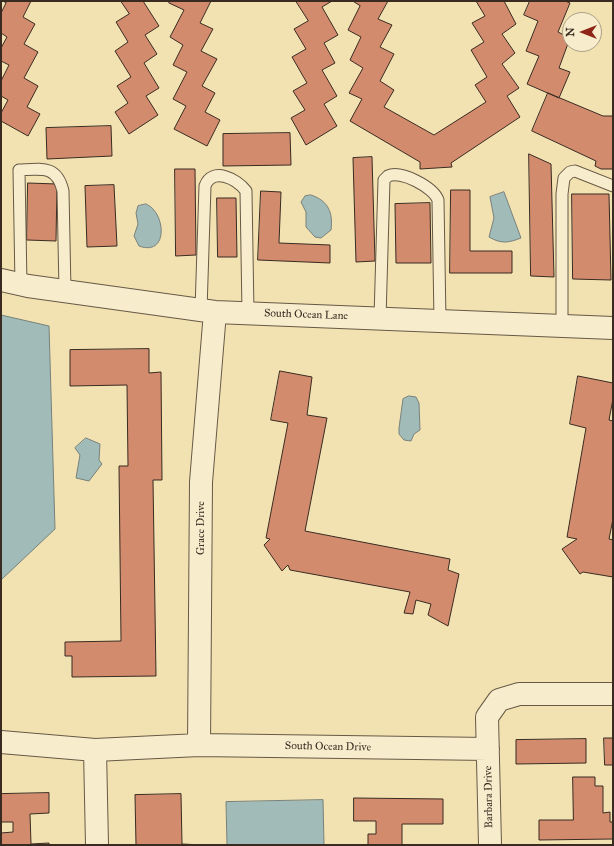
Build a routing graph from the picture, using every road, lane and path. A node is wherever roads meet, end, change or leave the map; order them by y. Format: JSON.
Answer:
{"nodes":[{"id":1,"x":613,"y":186,"type":"edge"},
{"id":2,"x":11,"y":283,"type":"edge"},
{"id":3,"x":65,"y":291,"type":"junction"},
{"id":4,"x":208,"y":311,"type":"junction"},
{"id":5,"x":248,"y":313,"type":"junction"},
{"id":6,"x":380,"y":318,"type":"junction"},
{"id":7,"x":440,"y":321,"type":"junction"},
{"id":8,"x":562,"y":326,"type":"junction"},
{"id":9,"x":613,"y":328,"type":"edge"},
{"id":10,"x":613,"y":694,"type":"edge"},
{"id":11,"x":1,"y":742,"type":"edge"},
{"id":12,"x":200,"y":745,"type":"junction"},
{"id":13,"x":488,"y":749,"type":"junction"},
{"id":14,"x":95,"y":750,"type":"junction"},
{"id":15,"x":97,"y":845,"type":"edge"},
{"id":16,"x":490,"y":845,"type":"edge"}],
"edges":[{"from":1,"to":8,"type":"lane"},
{"from":2,"to":3,"type":"street","name":"South Ocean Lane"},
{"from":2,"to":3,"type":"lane"},
{"from":3,"to":4,"type":"street","name":"South Ocean Lane"},
{"from":4,"to":5,"type":"street","name":"South Ocean Lane"},
{"from":4,"to":5,"type":"lane"},
{"from":4,"to":12,"type":"street","name":"Grace Drive"},
{"from":5,"to":6,"type":"street","name":"South Ocean Lane"},
{"from":6,"to":7,"type":"street","name":"South Ocean Lane"},
{"from":6,"to":7,"type":"lane"},
{"from":7,"to":8,"type":"street","name":"South Ocean Lane"},
{"from":8,"to":9,"type":"street","name":"South Ocean Lane"},
{"from":10,"to":13,"type":"street"},
{"from":11,"to":14,"type":"street","name":"South Ocean Drive"},
{"from":12,"to":13,"type":"street","name":"South Ocean Drive"},
{"from":12,"to":14,"type":"street","name":"South Ocean Drive"},
{"from":13,"to":16,"type":"street","name":"Barbara Drive"},
{"from":14,"to":15,"type":"street"}]}
